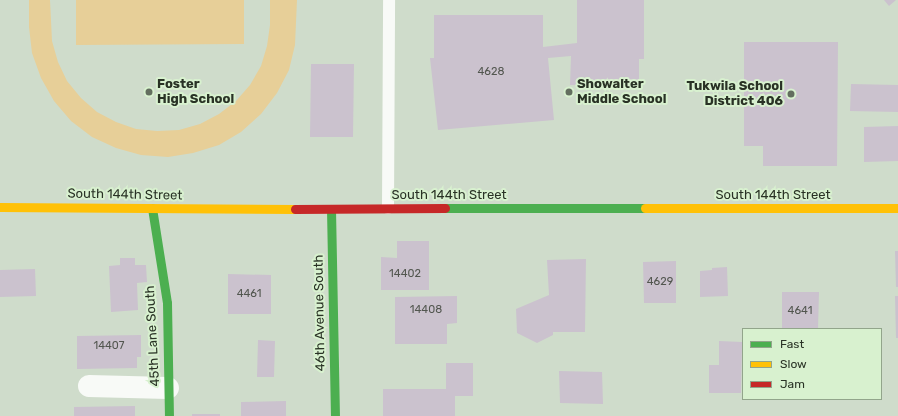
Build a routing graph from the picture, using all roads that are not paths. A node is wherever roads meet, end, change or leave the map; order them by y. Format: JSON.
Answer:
{"nodes":[{"id":1,"x":389,"y":0,"type":"edge"},
{"id":2,"x":0,"y":207,"type":"edge"},
{"id":3,"x":152,"y":208,"type":"junction"},
{"id":4,"x":388,"y":208,"type":"junction"},
{"id":5,"x":898,"y":208,"type":"edge"},
{"id":6,"x":331,"y":209,"type":"junction"},
{"id":7,"x":89,"y":386,"type":"dead end"},
{"id":8,"x":168,"y":388,"type":"junction"},
{"id":9,"x":169,"y":416,"type":"edge"},
{"id":10,"x":335,"y":416,"type":"edge"}],
"edges":[{"from":1,"to":4,"type":"lane"},
{"from":2,"to":3,"type":"street","name":"South 144th Street"},
{"from":3,"to":6,"type":"street","name":"South 144th Street"},
{"from":3,"to":8,"type":"street","name":"45th Lane South"},
{"from":4,"to":5,"type":"street","name":"South 144th Street"},
{"from":4,"to":6,"type":"street","name":"South 144th Street"},
{"from":6,"to":10,"type":"street","name":"46th Avenue South"},
{"from":7,"to":8,"type":"street"},
{"from":8,"to":9,"type":"street","name":"45th Lane South"}]}
